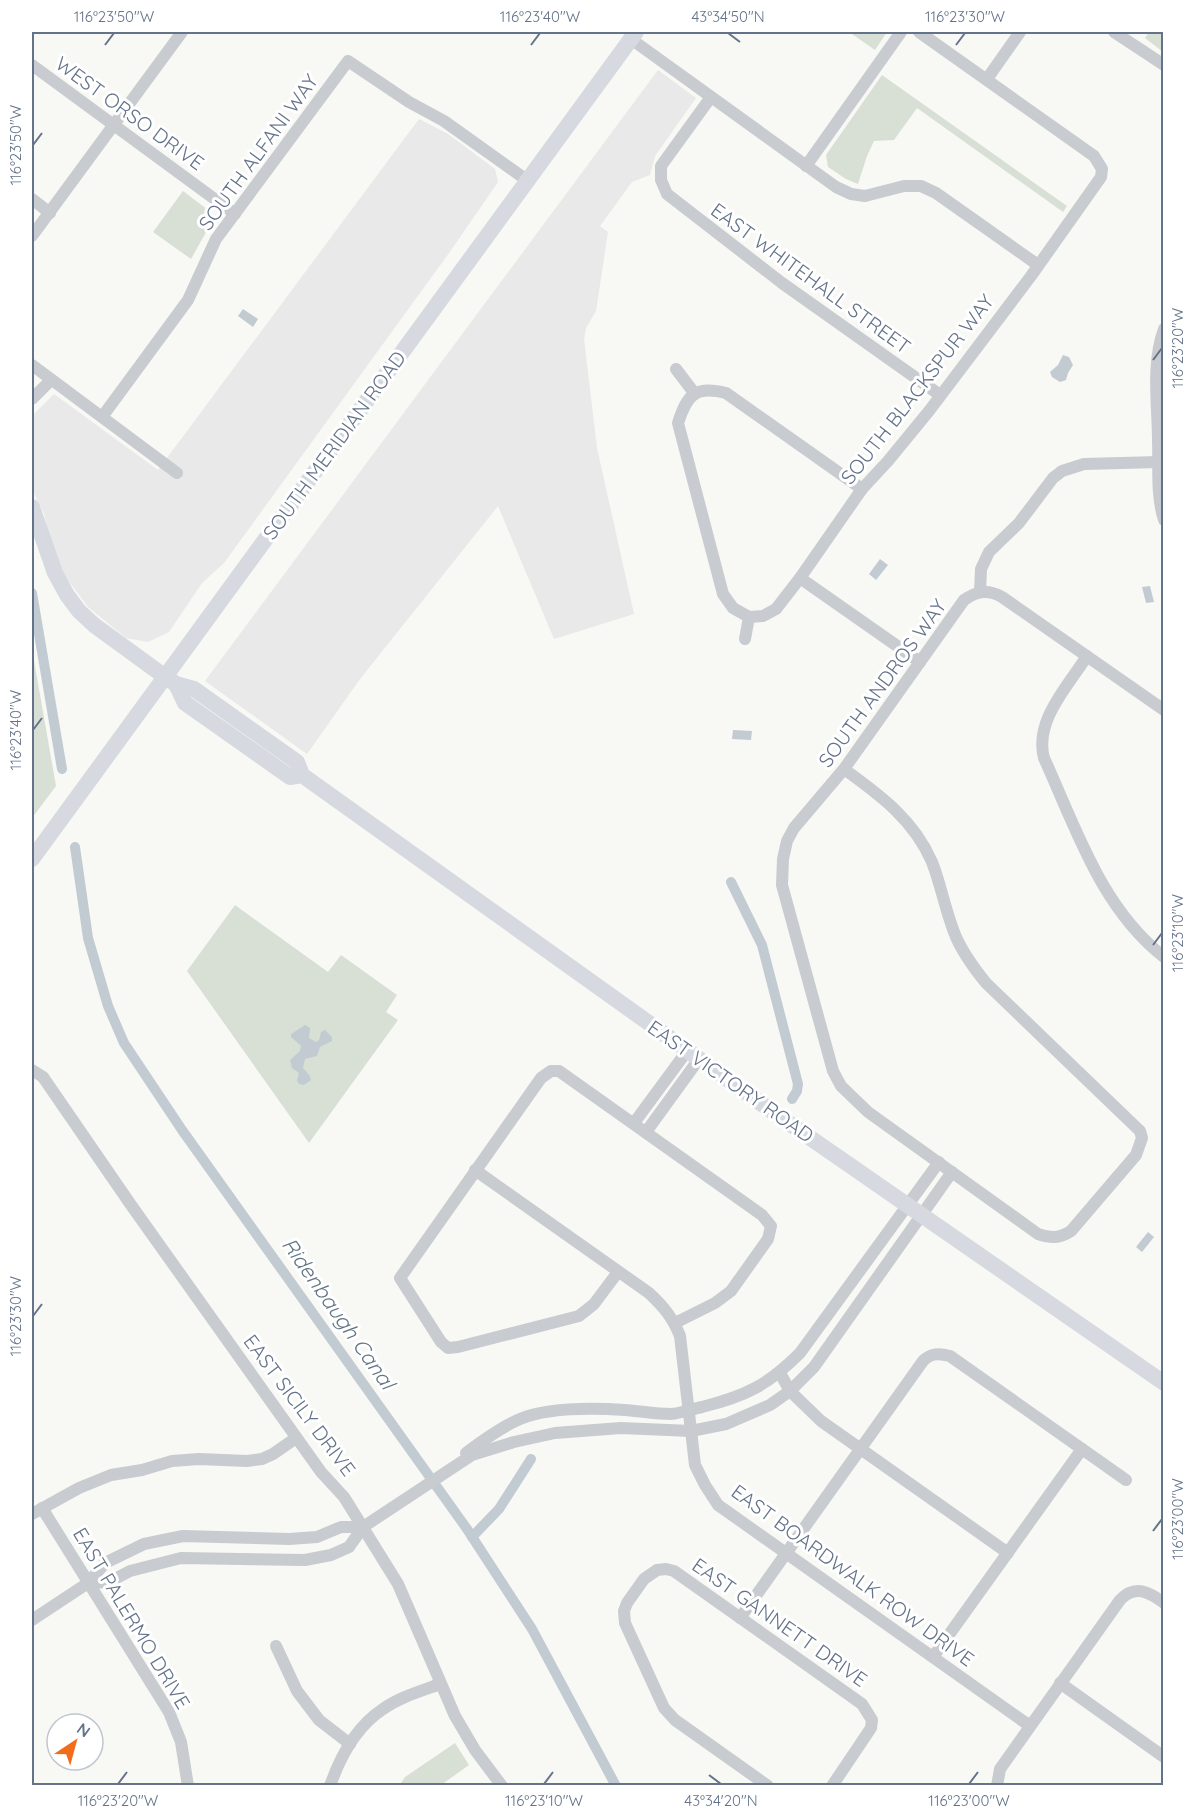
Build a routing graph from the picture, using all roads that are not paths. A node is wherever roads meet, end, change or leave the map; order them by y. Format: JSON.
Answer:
{"nodes":[{"id":1,"x":182,"y":32,"type":"edge"},
{"id":2,"x":901,"y":32,"type":"edge"},
{"id":3,"x":919,"y":32,"type":"edge"},
{"id":4,"x":1020,"y":32,"type":"edge"},
{"id":5,"x":1114,"y":32,"type":"edge"},
{"id":6,"x":633,"y":35,"type":"edge"},
{"id":7,"x":32,"y":65,"type":"edge"},
{"id":8,"x":1164,"y":65,"type":"edge"},
{"id":9,"x":987,"y":79,"type":"junction"},
{"id":10,"x":711,"y":97,"type":"junction"},
{"id":11,"x":114,"y":125,"type":"junction"},
{"id":12,"x":806,"y":166,"type":"junction"},
{"id":13,"x":528,"y":181,"type":"junction"},
{"id":14,"x":32,"y":199,"type":"edge"},
{"id":15,"x":50,"y":213,"type":"junction"},
{"id":16,"x":235,"y":214,"type":"junction"},
{"id":17,"x":32,"y":236,"type":"edge"},
{"id":18,"x":1038,"y":266,"type":"junction"},
{"id":19,"x":1164,"y":329,"type":"edge"},
{"id":20,"x":32,"y":365,"type":"edge"},
{"id":21,"x":676,"y":369,"type":"dead end"},
{"id":22,"x":51,"y":380,"type":"junction"},
{"id":23,"x":695,"y":394,"type":"junction"},
{"id":24,"x":940,"y":395,"type":"junction"},
{"id":25,"x":32,"y":399,"type":"edge"},
{"id":26,"x":102,"y":417,"type":"junction"},
{"id":27,"x":1159,"y":462,"type":"junction"},
{"id":28,"x":177,"y":472,"type":"dead end"},
{"id":29,"x":862,"y":489,"type":"junction"},
{"id":30,"x":32,"y":507,"type":"edge"},
{"id":31,"x":1164,"y":520,"type":"edge"},
{"id":32,"x":800,"y":578,"type":"junction"},
{"id":33,"x":980,"y":592,"type":"junction"},
{"id":34,"x":749,"y":617,"type":"junction"},
{"id":35,"x":745,"y":639,"type":"dead end"},
{"id":36,"x":1087,"y":656,"type":"junction"},
{"id":37,"x":920,"y":663,"type":"junction"},
{"id":38,"x":170,"y":680,"type":"junction"},
{"id":39,"x":1164,"y":710,"type":"edge"},
{"id":40,"x":844,"y":769,"type":"junction"},
{"id":41,"x":32,"y":859,"type":"edge"},
{"id":42,"x":1164,"y":957,"type":"edge"},
{"id":43,"x":693,"y":1055,"type":"junction"},
{"id":44,"x":32,"y":1070,"type":"edge"},
{"id":45,"x":634,"y":1123,"type":"junction"},
{"id":46,"x":646,"y":1132,"type":"junction"},
{"id":47,"x":939,"y":1162,"type":"junction"},
{"id":48,"x":476,"y":1170,"type":"junction"},
{"id":49,"x":952,"y":1172,"type":"junction"},
{"id":50,"x":914,"y":1210,"type":"junction"},
{"id":51,"x":618,"y":1272,"type":"junction"},
{"id":52,"x":675,"y":1323,"type":"junction"},
{"id":53,"x":780,"y":1373,"type":"junction"},
{"id":54,"x":1164,"y":1383,"type":"edge"},
{"id":55,"x":790,"y":1390,"type":"junction"},
{"id":56,"x":689,"y":1410,"type":"junction"},
{"id":57,"x":691,"y":1431,"type":"junction"},
{"id":58,"x":296,"y":1438,"type":"junction"},
{"id":59,"x":860,"y":1448,"type":"junction"},
{"id":60,"x":1082,"y":1449,"type":"junction"},
{"id":61,"x":443,"y":1474,"type":"junction"},
{"id":62,"x":1126,"y":1480,"type":"dead end"},
{"id":63,"x":37,"y":1511,"type":"edge"},
{"id":64,"x":363,"y":1527,"type":"junction"},
{"id":65,"x":1008,"y":1552,"type":"junction"},
{"id":66,"x":786,"y":1553,"type":"junction"},
{"id":67,"x":88,"y":1583,"type":"junction"},
{"id":68,"x":1164,"y":1603,"type":"edge"},
{"id":69,"x":740,"y":1618,"type":"junction"},
{"id":70,"x":32,"y":1620,"type":"edge"},
{"id":71,"x":276,"y":1646,"type":"dead end"},
{"id":72,"x":933,"y":1657,"type":"junction"},
{"id":73,"x":1060,"y":1683,"type":"junction"},
{"id":74,"x":440,"y":1684,"type":"junction"},
{"id":75,"x":1030,"y":1726,"type":"junction"},
{"id":76,"x":350,"y":1744,"type":"junction"},
{"id":77,"x":1164,"y":1756,"type":"edge"},
{"id":78,"x":188,"y":1785,"type":"edge"},
{"id":79,"x":330,"y":1785,"type":"edge"},
{"id":80,"x":502,"y":1785,"type":"edge"},
{"id":81,"x":768,"y":1785,"type":"edge"},
{"id":82,"x":832,"y":1785,"type":"edge"},
{"id":83,"x":997,"y":1785,"type":"edge"}],
"edges":[{"from":1,"to":11,"type":"street"},
{"from":2,"to":12,"type":"street"},
{"from":3,"to":9,"type":"street"},
{"from":4,"to":9,"type":"street"},
{"from":5,"to":8,"type":"street"},
{"from":6,"to":10,"type":"street"},
{"from":6,"to":13,"type":"main road","name":"SOUTH MERIDIAN ROAD"},
{"from":7,"to":11,"type":"street","name":"WEST ORSO DRIVE"},
{"from":9,"to":18,"type":"street","name":"SOUTH BLACKSPUR WAY"},
{"from":10,"to":12,"type":"street"},
{"from":10,"to":24,"type":"street","name":"EAST WHITEHALL STREET"},
{"from":11,"to":15,"type":"street"},
{"from":11,"to":16,"type":"street","name":"WEST ORSO DRIVE"},
{"from":12,"to":18,"type":"street"},
{"from":13,"to":16,"type":"street","name":"SOUTH ALFANI WAY"},
{"from":13,"to":38,"type":"main road","name":"SOUTH MERIDIAN ROAD"},
{"from":14,"to":15,"type":"street"},
{"from":15,"to":17,"type":"street"},
{"from":16,"to":26,"type":"street","name":"SOUTH ALFANI WAY"},
{"from":18,"to":24,"type":"street","name":"SOUTH BLACKSPUR WAY"},
{"from":19,"to":27,"type":"street"},
{"from":20,"to":22,"type":"street"},
{"from":21,"to":23,"type":"street"},
{"from":22,"to":25,"type":"street"},
{"from":22,"to":26,"type":"street"},
{"from":23,"to":29,"type":"street"},
{"from":23,"to":34,"type":"street"},
{"from":24,"to":29,"type":"street","name":"SOUTH BLACKSPUR WAY"},
{"from":26,"to":28,"type":"street"},
{"from":27,"to":31,"type":"street"},
{"from":27,"to":33,"type":"street"},
{"from":29,"to":32,"type":"street","name":"SOUTH BLACKSPUR WAY"},
{"from":30,"to":38,"type":"main road"},
{"from":32,"to":34,"type":"street","name":"SOUTH BLACKSPUR WAY"},
{"from":32,"to":37,"type":"street"},
{"from":33,"to":36,"type":"street"},
{"from":33,"to":37,"type":"street","name":"SOUTH ANDROS WAY"},
{"from":34,"to":35,"type":"street"},
{"from":36,"to":39,"type":"street"},
{"from":36,"to":42,"type":"street"},
{"from":37,"to":40,"type":"street","name":"SOUTH ANDROS WAY"},
{"from":38,"to":41,"type":"main road","name":"SOUTH MERIDIAN ROAD"},
{"from":38,"to":43,"type":"main road","name":"EAST VICTORY ROAD"},
{"from":40,"to":47,"type":"street","name":"SOUTH ANDROS WAY"},
{"from":40,"to":49,"type":"street","name":"SOUTH ANDROS WAY"},
{"from":43,"to":45,"type":"street"},
{"from":43,"to":46,"type":"street"},
{"from":43,"to":50,"type":"main road","name":"EAST VICTORY ROAD"},
{"from":44,"to":58,"type":"street","name":"EAST SICILY DRIVE"},
{"from":45,"to":46,"type":"street"},
{"from":45,"to":48,"type":"street"},
{"from":46,"to":52,"type":"street"},
{"from":47,"to":49,"type":"street","name":"SOUTH ANDROS WAY"},
{"from":47,"to":50,"type":"street"},
{"from":48,"to":51,"type":"street","name":"EAST BOARDWALK ROW DRIVE"},
{"from":48,"to":51,"type":"street"},
{"from":49,"to":50,"type":"street"},
{"from":50,"to":53,"type":"street"},
{"from":50,"to":54,"type":"main road","name":"EAST VICTORY ROAD"},
{"from":50,"to":55,"type":"street"},
{"from":51,"to":52,"type":"street","name":"EAST BOARDWALK ROW DRIVE"},
{"from":52,"to":56,"type":"street","name":"EAST BOARDWALK ROW DRIVE"},
{"from":53,"to":55,"type":"street"},
{"from":53,"to":56,"type":"street"},
{"from":55,"to":57,"type":"street"},
{"from":55,"to":59,"type":"street"},
{"from":56,"to":57,"type":"street","name":"EAST BOARDWALK ROW DRIVE"},
{"from":56,"to":61,"type":"street"},
{"from":57,"to":61,"type":"street"},
{"from":57,"to":66,"type":"street","name":"EAST BOARDWALK ROW DRIVE"},
{"from":58,"to":63,"type":"street"},
{"from":58,"to":64,"type":"street","name":"EAST SICILY DRIVE"},
{"from":59,"to":60,"type":"street"},
{"from":59,"to":65,"type":"street"},
{"from":59,"to":66,"type":"street"},
{"from":60,"to":62,"type":"street"},
{"from":60,"to":65,"type":"street"},
{"from":61,"to":64,"type":"street"},
{"from":63,"to":67,"type":"street","name":"EAST PALERMO DRIVE"},
{"from":64,"to":67,"type":"street"},
{"from":64,"to":67,"type":"street"},
{"from":64,"to":74,"type":"street","name":"EAST SICILY DRIVE"},
{"from":65,"to":72,"type":"street"},
{"from":66,"to":69,"type":"street"},
{"from":66,"to":72,"type":"street","name":"EAST BOARDWALK ROW DRIVE"},
{"from":67,"to":70,"type":"street"},
{"from":67,"to":78,"type":"street","name":"EAST PALERMO DRIVE"},
{"from":68,"to":73,"type":"street"},
{"from":69,"to":81,"type":"street","name":"EAST GANNETT DRIVE"},
{"from":69,"to":82,"type":"street","name":"EAST GANNETT DRIVE"},
{"from":71,"to":76,"type":"street"},
{"from":72,"to":75,"type":"street","name":"EAST BOARDWALK ROW DRIVE"},
{"from":73,"to":75,"type":"street"},
{"from":73,"to":77,"type":"street"},
{"from":74,"to":76,"type":"street"},
{"from":74,"to":80,"type":"street","name":"EAST SICILY DRIVE"},
{"from":75,"to":83,"type":"street"},
{"from":76,"to":79,"type":"street"}]}
